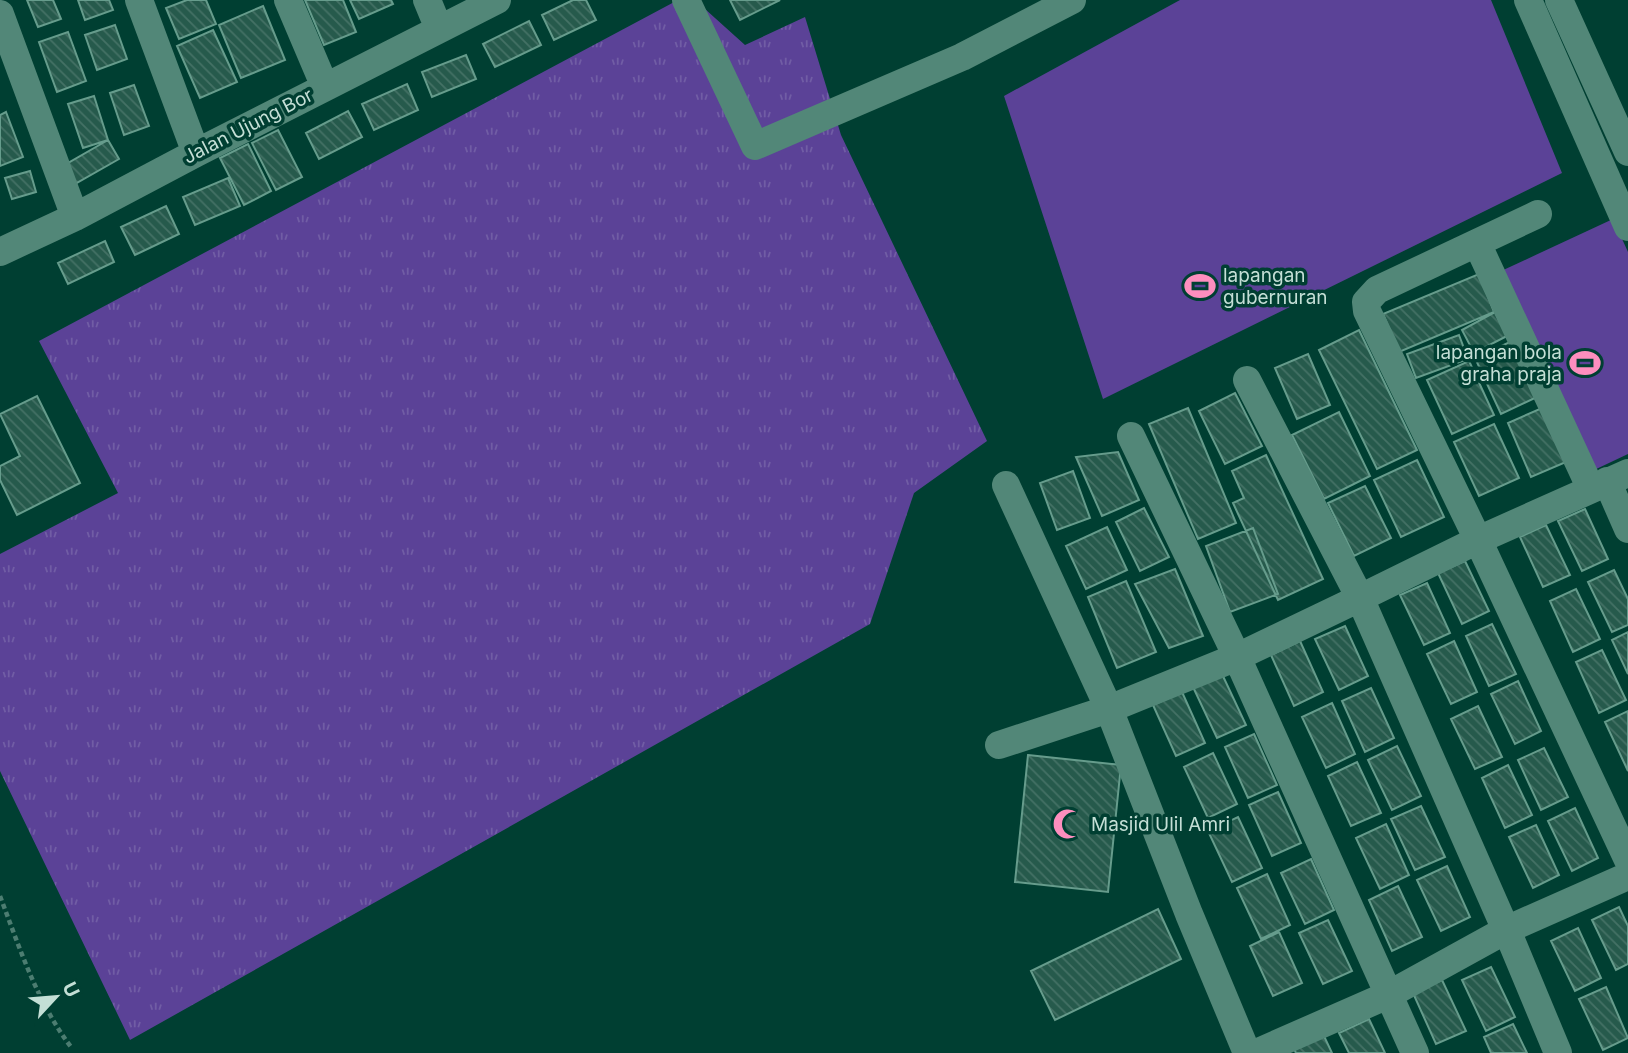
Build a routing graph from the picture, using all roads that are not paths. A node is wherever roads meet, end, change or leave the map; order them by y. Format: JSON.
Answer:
{"nodes":[{"id":1,"x":139,"y":0,"type":"edge"},
{"id":2,"x":288,"y":0,"type":"edge"},
{"id":3,"x":427,"y":0,"type":"edge"},
{"id":4,"x":497,"y":0,"type":"edge"},
{"id":5,"x":686,"y":0,"type":"edge"},
{"id":6,"x":1072,"y":0,"type":"edge"},
{"id":7,"x":1528,"y":0,"type":"edge"},
{"id":8,"x":1559,"y":0,"type":"edge"},
{"id":9,"x":0,"y":14,"type":"edge"},
{"id":10,"x":439,"y":29,"type":"junction"},
{"id":11,"x":325,"y":87,"type":"junction"},
{"id":12,"x":196,"y":152,"type":"junction"},
{"id":13,"x":1628,"y":152,"type":"edge"},
{"id":14,"x":1538,"y":214,"type":"dead end"},
{"id":15,"x":75,"y":217,"type":"junction"},
{"id":16,"x":1628,"y":227,"type":"edge"},
{"id":17,"x":1477,"y":243,"type":"junction"},
{"id":18,"x":0,"y":252,"type":"edge"},
{"id":19,"x":1247,"y":380,"type":"dead end"},
{"id":20,"x":1131,"y":436,"type":"dead end"},
{"id":21,"x":1609,"y":481,"type":"edge"},
{"id":22,"x":1006,"y":485,"type":"dead end"},
{"id":23,"x":1628,"y":529,"type":"edge"},
{"id":24,"x":1478,"y":540,"type":"junction"},
{"id":25,"x":1360,"y":598,"type":"junction"},
{"id":26,"x":1237,"y":657,"type":"junction"},
{"id":27,"x":1109,"y":709,"type":"junction"},
{"id":28,"x":999,"y":745,"type":"dead end"},
{"id":29,"x":1628,"y":860,"type":"edge"},
{"id":30,"x":1628,"y":876,"type":"edge"},
{"id":31,"x":1508,"y":935,"type":"junction"},
{"id":32,"x":1388,"y":995,"type":"junction"},
{"id":33,"x":1247,"y":1053,"type":"edge"},
{"id":34,"x":1256,"y":1053,"type":"edge"},
{"id":35,"x":1415,"y":1053,"type":"edge"},
{"id":36,"x":1558,"y":1053,"type":"edge"}],
"edges":[{"from":1,"to":12,"type":"street"},
{"from":2,"to":11,"type":"street"},
{"from":3,"to":10,"type":"street"},
{"from":4,"to":10,"type":"street","name":"Jalan Ujung Bor"},
{"from":5,"to":6,"type":"street"},
{"from":7,"to":16,"type":"street"},
{"from":8,"to":13,"type":"street"},
{"from":9,"to":15,"type":"street"},
{"from":10,"to":11,"type":"street","name":"Jalan Ujung Bor"},
{"from":11,"to":12,"type":"street","name":"Jalan Ujung Bor"},
{"from":12,"to":15,"type":"street","name":"Jalan Ujung Bor"},
{"from":14,"to":17,"type":"street"},
{"from":15,"to":18,"type":"street","name":"Jalan Ujung Bor"},
{"from":17,"to":21,"type":"street"},
{"from":17,"to":24,"type":"street"},
{"from":19,"to":25,"type":"street"},
{"from":20,"to":26,"type":"street"},
{"from":21,"to":23,"type":"street"},
{"from":21,"to":24,"type":"street"},
{"from":22,"to":27,"type":"street"},
{"from":24,"to":25,"type":"street"},
{"from":24,"to":29,"type":"street"},
{"from":25,"to":26,"type":"street"},
{"from":25,"to":31,"type":"street"},
{"from":26,"to":27,"type":"street"},
{"from":26,"to":32,"type":"street"},
{"from":27,"to":28,"type":"street"},
{"from":27,"to":33,"type":"street"},
{"from":30,"to":31,"type":"street"},
{"from":31,"to":32,"type":"street"},
{"from":31,"to":36,"type":"street"},
{"from":32,"to":34,"type":"street"},
{"from":32,"to":35,"type":"street"}]}
